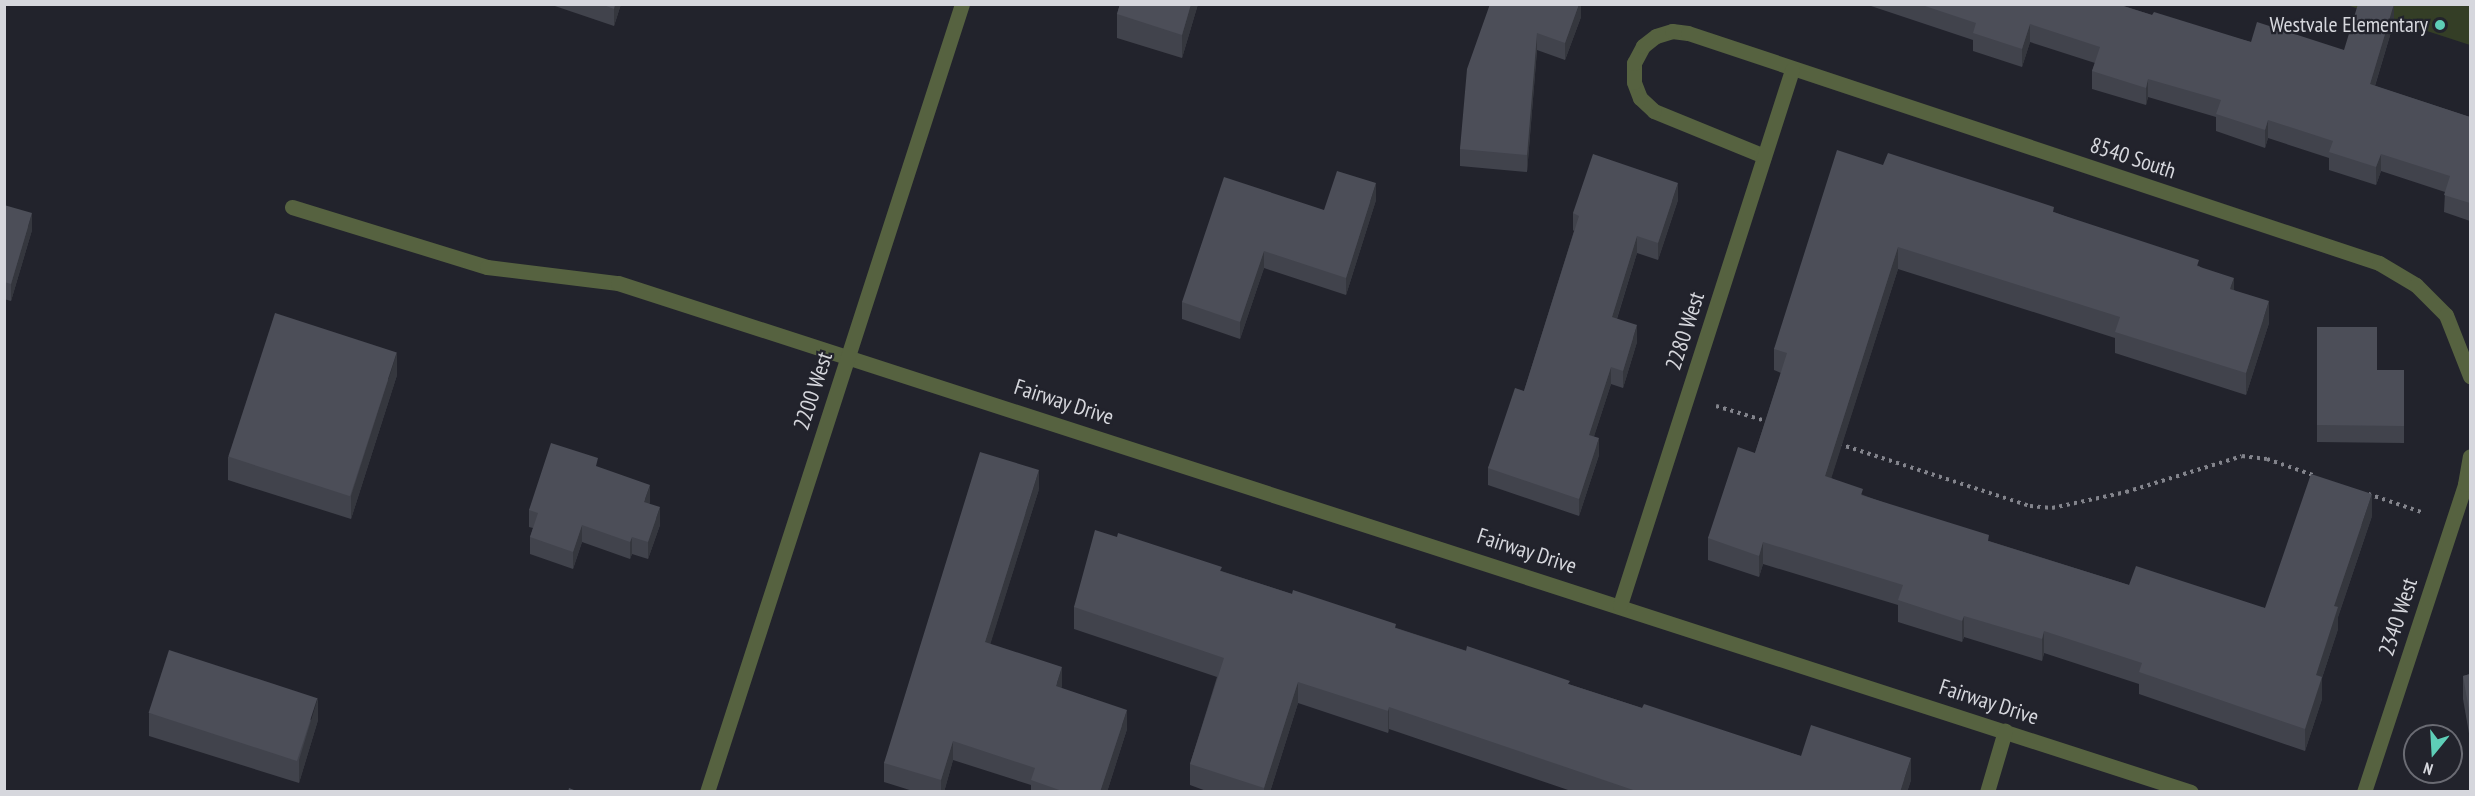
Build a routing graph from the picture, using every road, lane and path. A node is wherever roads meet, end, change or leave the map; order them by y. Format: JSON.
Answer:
{"nodes":[{"id":1,"x":962,"y":4,"type":"edge"},
{"id":2,"x":1792,"y":70,"type":"junction"},
{"id":3,"x":1764,"y":156,"type":"junction"},
{"id":4,"x":292,"y":207,"type":"dead end"},
{"id":5,"x":848,"y":357,"type":"junction"},
{"id":6,"x":2470,"y":376,"type":"edge"},
{"id":7,"x":1688,"y":396,"type":"junction"},
{"id":8,"x":1771,"y":423,"type":"edge"},
{"id":9,"x":1836,"y":443,"type":"edge"},
{"id":10,"x":2470,"y":456,"type":"edge"},
{"id":11,"x":2320,"y":477,"type":"edge"},
{"id":12,"x":2363,"y":492,"type":"edge"},
{"id":13,"x":2427,"y":514,"type":"dead end"},
{"id":14,"x":1620,"y":605,"type":"junction"},
{"id":15,"x":2005,"y":731,"type":"junction"},
{"id":16,"x":706,"y":792,"type":"edge"},
{"id":17,"x":1987,"y":792,"type":"edge"},
{"id":18,"x":2191,"y":792,"type":"edge"},
{"id":19,"x":2364,"y":792,"type":"edge"}],
"edges":[{"from":1,"to":5,"type":"street","name":"2200 West"},
{"from":2,"to":3,"type":"street","name":"2280 West"},
{"from":2,"to":3,"type":"street","name":"8540 South"},
{"from":2,"to":6,"type":"street","name":"8540 South"},
{"from":3,"to":7,"type":"street","name":"2280 West"},
{"from":4,"to":5,"type":"street","name":"Fairway Drive"},
{"from":5,"to":14,"type":"street","name":"Fairway Drive"},
{"from":5,"to":16,"type":"street","name":"2200 West"},
{"from":7,"to":8,"type":"path"},
{"from":7,"to":14,"type":"street","name":"2280 West"},
{"from":9,"to":11,"type":"path"},
{"from":10,"to":19,"type":"street","name":"2340 West"},
{"from":12,"to":13,"type":"path"},
{"from":14,"to":15,"type":"street","name":"Fairway Drive"},
{"from":15,"to":17,"type":"street"},
{"from":15,"to":18,"type":"street","name":"Fairway Drive"}]}
